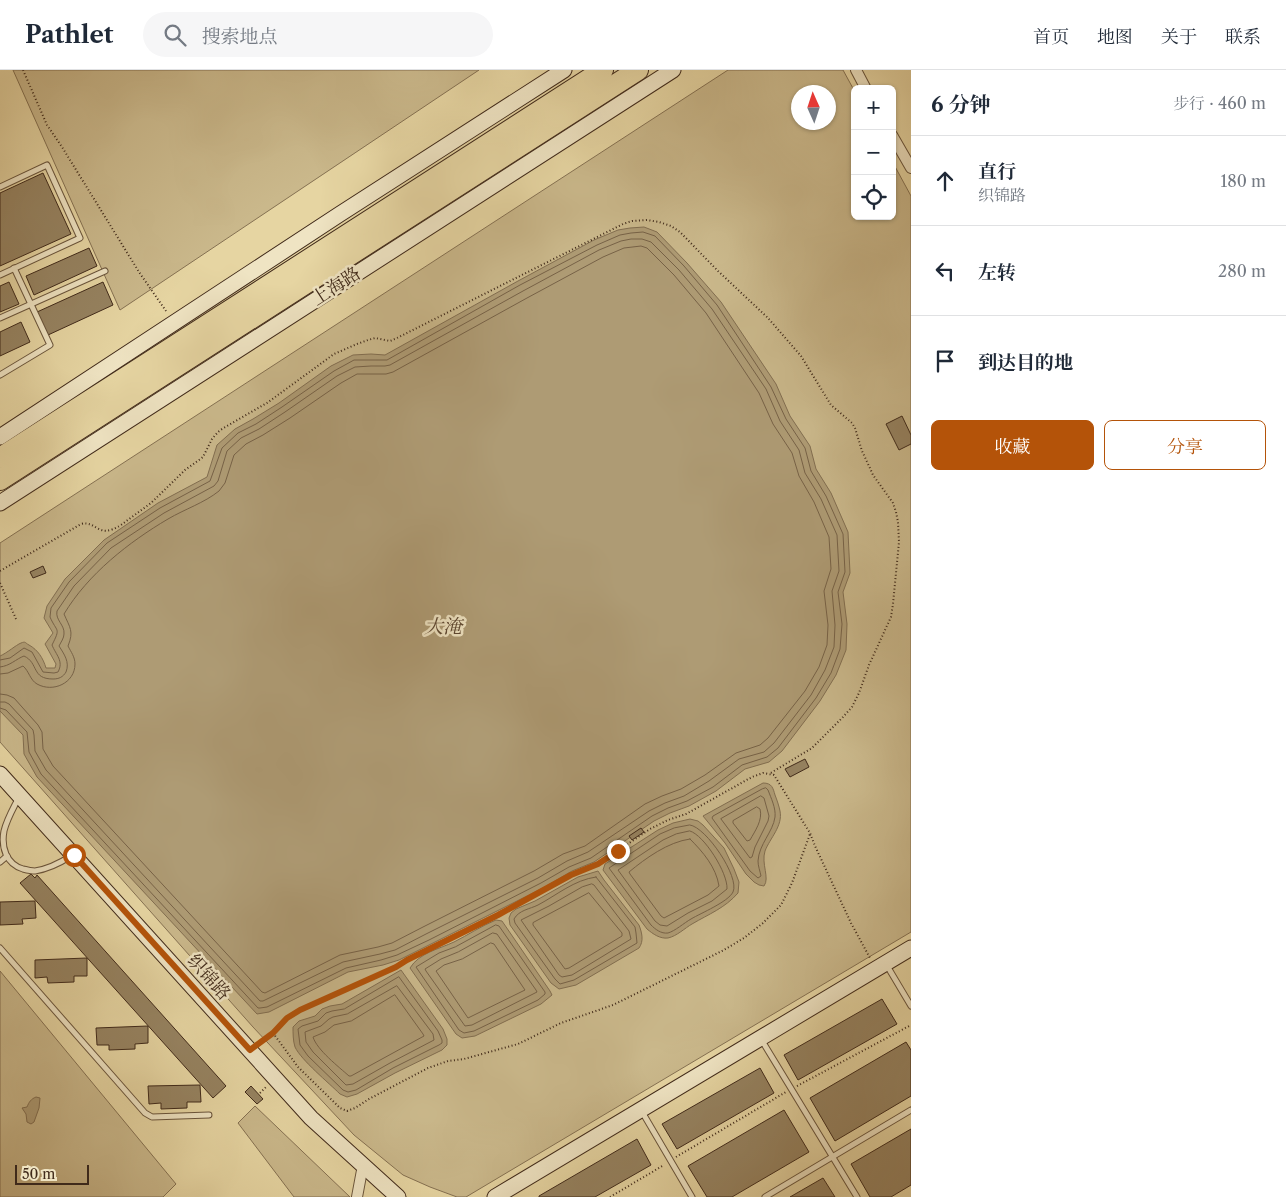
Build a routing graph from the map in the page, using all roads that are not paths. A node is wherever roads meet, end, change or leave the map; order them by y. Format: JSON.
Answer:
{"nodes":[{"id":1,"x":564,"y":70,"type":"edge"},
{"id":2,"x":603,"y":70,"type":"edge"},
{"id":3,"x":638,"y":70,"type":"edge"},
{"id":4,"x":673,"y":70,"type":"edge"},
{"id":5,"x":856,"y":70,"type":"edge"},
{"id":6,"x":864,"y":85,"type":"edge"},
{"id":7,"x":896,"y":142,"type":"edge"},
{"id":8,"x":911,"y":168,"type":"edge"},
{"id":9,"x":0,"y":187,"type":"edge"},
{"id":10,"x":14,"y":268,"type":"junction"},
{"id":11,"x":104,"y":270,"type":"dead end"},
{"id":12,"x":0,"y":275,"type":"edge"},
{"id":13,"x":31,"y":304,"type":"junction"},
{"id":14,"x":0,"y":318,"type":"edge"},
{"id":15,"x":0,"y":375,"type":"edge"},
{"id":16,"x":92,"y":410,"type":"junction"},
{"id":17,"x":0,"y":437,"type":"edge"},
{"id":18,"x":0,"y":458,"type":"edge"},
{"id":19,"x":0,"y":480,"type":"edge"},
{"id":20,"x":0,"y":503,"type":"edge"},
{"id":21,"x":0,"y":774,"type":"edge"},
{"id":22,"x":20,"y":796,"type":"junction"},
{"id":23,"x":74,"y":855,"type":"junction"},
{"id":24,"x":7,"y":856,"type":"junction"},
{"id":25,"x":0,"y":862,"type":"edge"},
{"id":26,"x":0,"y":948,"type":"edge"},
{"id":27,"x":911,"y":948,"type":"edge"},
{"id":28,"x":881,"y":966,"type":"junction"},
{"id":29,"x":911,"y":1006,"type":"edge"},
{"id":30,"x":761,"y":1038,"type":"junction"},
{"id":31,"x":641,"y":1110,"type":"junction"},
{"id":32,"x":911,"y":1110,"type":"edge"},
{"id":33,"x":208,"y":1115,"type":"dead end"},
{"id":34,"x":833,"y":1157,"type":"junction"},
{"id":35,"x":364,"y":1165,"type":"junction"},
{"id":36,"x":358,"y":1197,"type":"edge"},
{"id":37,"x":398,"y":1197,"type":"edge"},
{"id":38,"x":495,"y":1197,"type":"edge"},
{"id":39,"x":692,"y":1197,"type":"edge"},
{"id":40,"x":765,"y":1197,"type":"edge"},
{"id":41,"x":858,"y":1197,"type":"edge"}],
"edges":[{"from":1,"to":17,"type":"main road"},
{"from":2,"to":16,"type":"highway","name":"上海路"},
{"from":3,"to":16,"type":"highway","name":"上海路"},
{"from":4,"to":20,"type":"main road","name":"上海路"},
{"from":5,"to":6,"type":"street"},
{"from":7,"to":8,"type":"street"},
{"from":9,"to":10,"type":"lane"},
{"from":10,"to":12,"type":"lane"},
{"from":10,"to":13,"type":"lane"},
{"from":11,"to":13,"type":"lane"},
{"from":13,"to":14,"type":"lane"},
{"from":13,"to":15,"type":"lane"},
{"from":16,"to":18,"type":"highway","name":"上海路"},
{"from":16,"to":19,"type":"highway","name":"上海路"},
{"from":21,"to":22,"type":"main road","name":"织锦路"},
{"from":22,"to":23,"type":"main road","name":"织锦路"},
{"from":22,"to":24,"type":"lane"},
{"from":23,"to":24,"type":"lane"},
{"from":23,"to":35,"type":"main road","name":"织锦路"},
{"from":24,"to":25,"type":"lane"},
{"from":26,"to":33,"type":"lane"},
{"from":27,"to":28,"type":"main road"},
{"from":28,"to":29,"type":"lane"},
{"from":28,"to":30,"type":"main road"},
{"from":30,"to":31,"type":"main road"},
{"from":30,"to":34,"type":"lane"},
{"from":31,"to":38,"type":"main road"},
{"from":31,"to":39,"type":"lane"},
{"from":32,"to":34,"type":"lane"},
{"from":34,"to":40,"type":"lane"},
{"from":34,"to":41,"type":"lane"},
{"from":35,"to":36,"type":"street"},
{"from":35,"to":37,"type":"main road","name":"织锦路"}]}
